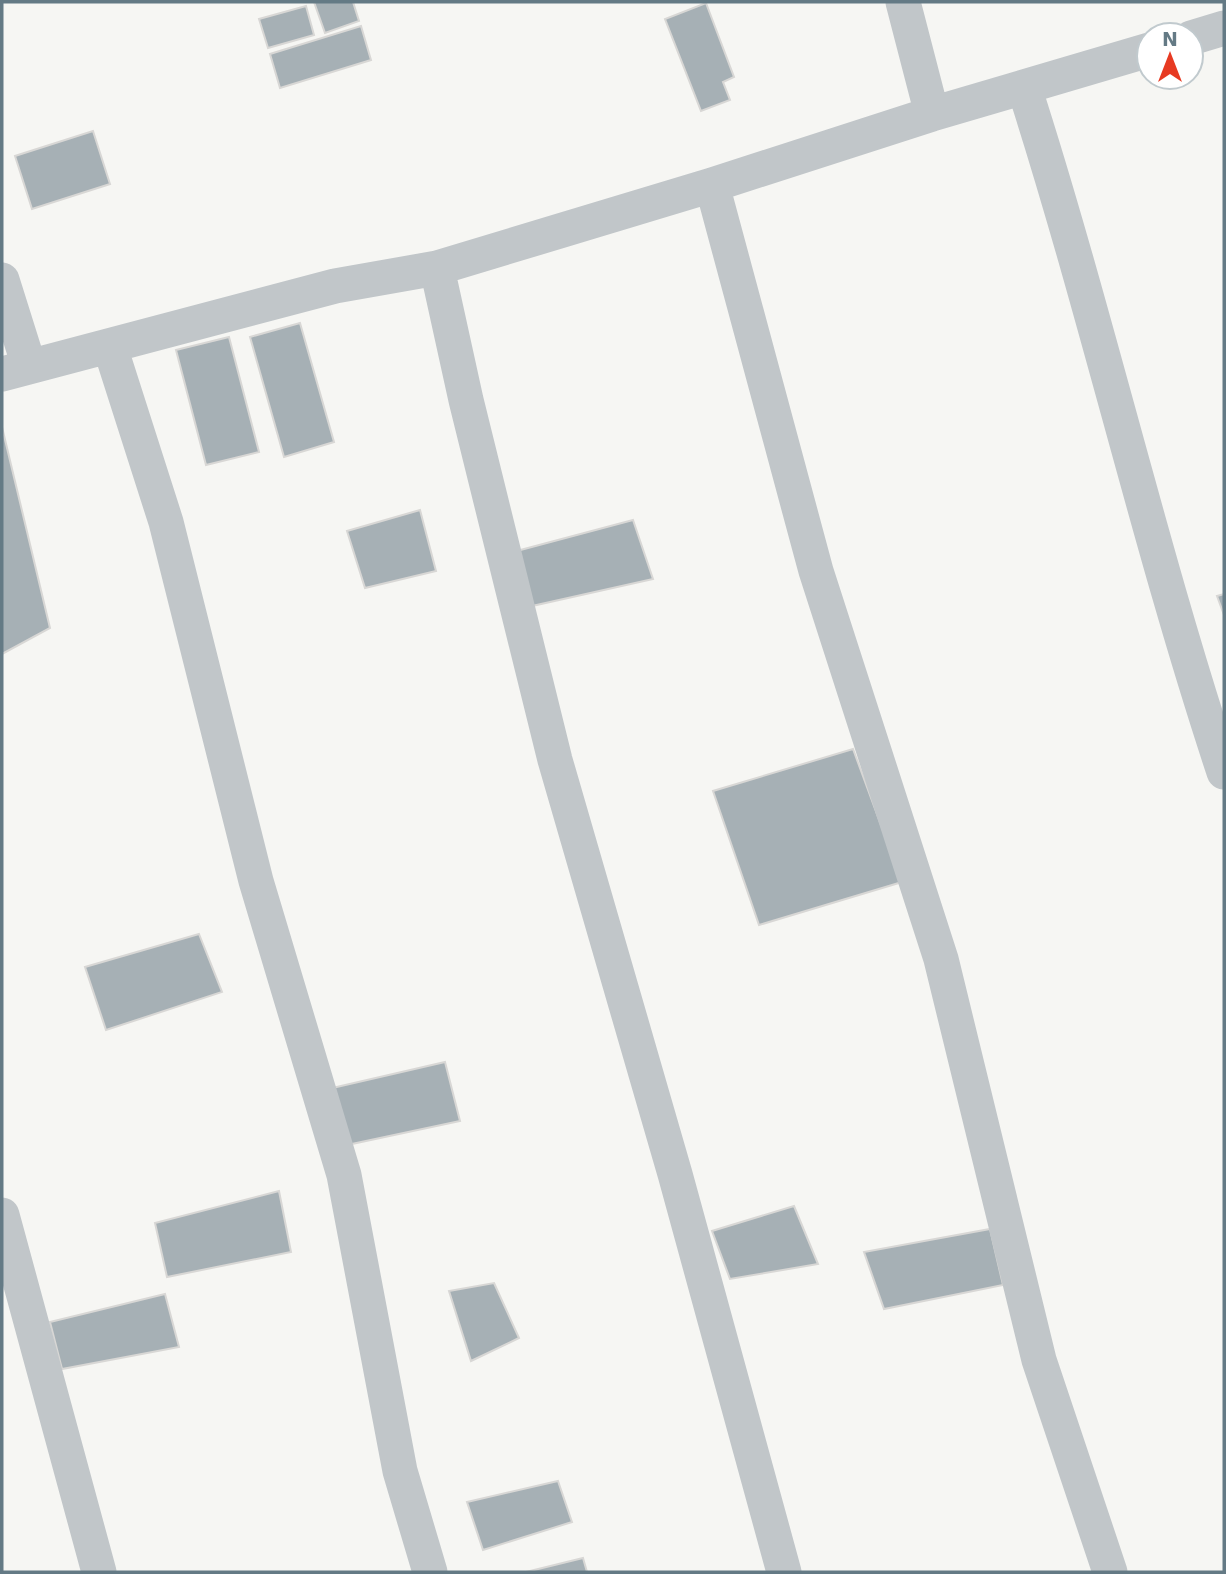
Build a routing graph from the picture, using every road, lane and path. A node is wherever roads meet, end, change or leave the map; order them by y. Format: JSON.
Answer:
{"nodes":[{"id":1,"x":903,"y":2,"type":"edge"},
{"id":2,"x":1224,"y":28,"type":"edge"},
{"id":3,"x":1205,"y":34,"type":"edge"},
{"id":4,"x":1135,"y":54,"type":"edge"},
{"id":5,"x":1024,"y":87,"type":"junction"},
{"id":6,"x":932,"y":114,"type":"junction"},
{"id":7,"x":712,"y":185,"type":"junction"},
{"id":8,"x":437,"y":268,"type":"junction"},
{"id":9,"x":2,"y":280,"type":"edge"},
{"id":10,"x":110,"y":347,"type":"junction"},
{"id":11,"x":15,"y":370,"type":"edge"},
{"id":12,"x":1224,"y":772,"type":"edge"},
{"id":13,"x":2,"y":1214,"type":"edge"},
{"id":14,"x":99,"y":1572,"type":"edge"},
{"id":15,"x":430,"y":1572,"type":"edge"},
{"id":16,"x":784,"y":1572,"type":"edge"},
{"id":17,"x":1110,"y":1572,"type":"edge"}],
"edges":[{"from":1,"to":6,"type":"street"},
{"from":2,"to":3,"type":"street"},
{"from":4,"to":5,"type":"street"},
{"from":5,"to":6,"type":"street"},
{"from":5,"to":12,"type":"street"},
{"from":6,"to":7,"type":"street"},
{"from":7,"to":8,"type":"street"},
{"from":7,"to":17,"type":"street"},
{"from":8,"to":10,"type":"street"},
{"from":8,"to":16,"type":"street"},
{"from":9,"to":11,"type":"street"},
{"from":10,"to":11,"type":"street"},
{"from":10,"to":15,"type":"street"},
{"from":13,"to":14,"type":"street"}]}
